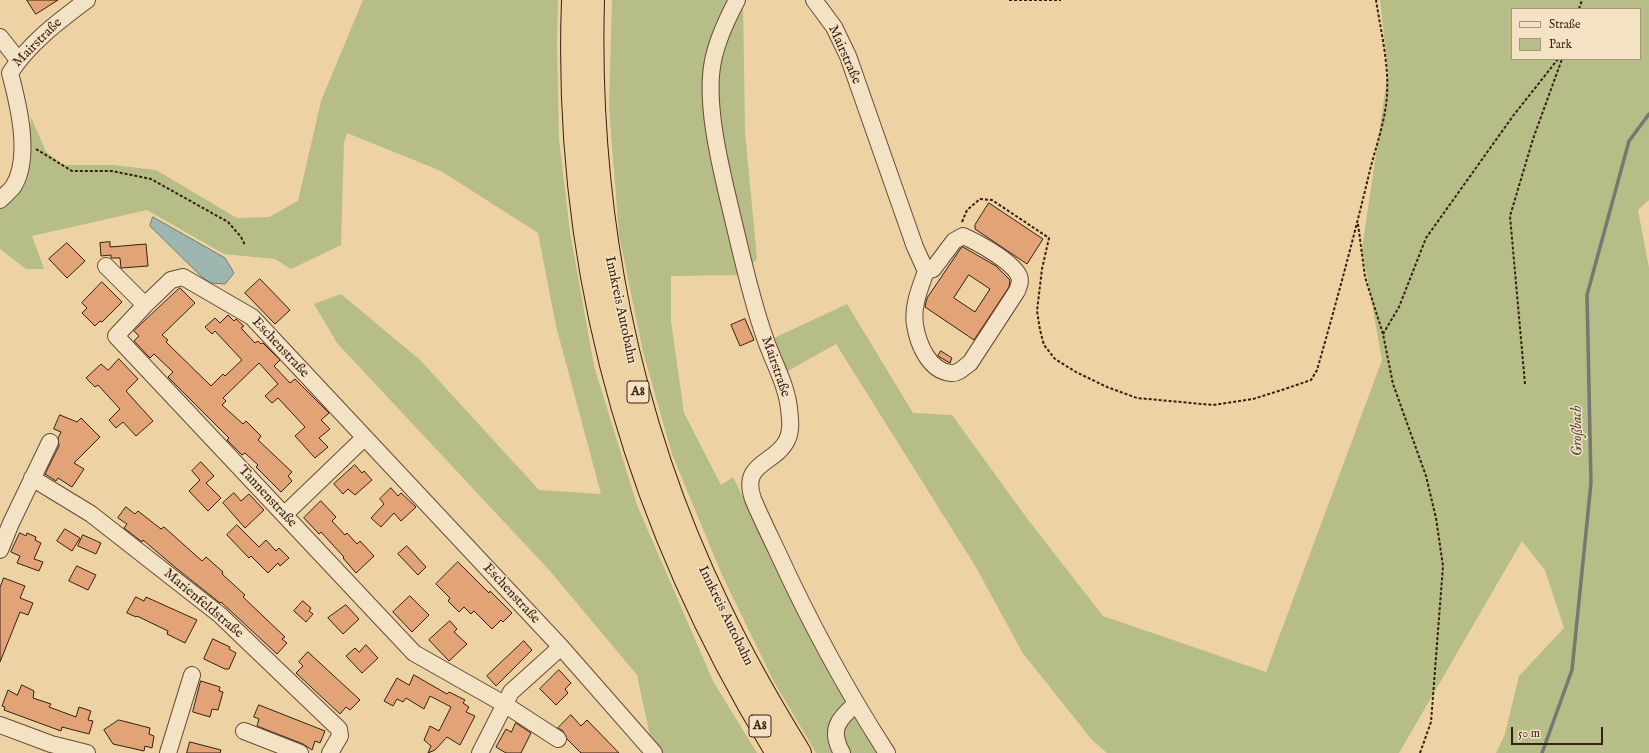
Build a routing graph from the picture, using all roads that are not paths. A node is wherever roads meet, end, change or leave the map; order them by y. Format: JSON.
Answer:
{"nodes":[{"id":1,"x":87,"y":0,"type":"edge"},
{"id":2,"x":573,"y":0,"type":"edge"},
{"id":3,"x":593,"y":0,"type":"edge"},
{"id":4,"x":737,"y":0,"type":"edge"},
{"id":5,"x":814,"y":0,"type":"edge"},
{"id":6,"x":0,"y":37,"type":"edge"},
{"id":7,"x":10,"y":77,"type":"edge"},
{"id":8,"x":0,"y":200,"type":"edge"},
{"id":9,"x":106,"y":266,"type":"dead end"},
{"id":10,"x":926,"y":271,"type":"junction"},
{"id":11,"x":145,"y":306,"type":"junction"},
{"id":12,"x":364,"y":438,"type":"junction"},
{"id":13,"x":50,"y":442,"type":"dead end"},
{"id":14,"x":32,"y":478,"type":"junction"},
{"id":15,"x":284,"y":515,"type":"junction"},
{"id":16,"x":0,"y":550,"type":"edge"},
{"id":17,"x":561,"y":647,"type":"junction"},
{"id":18,"x":192,"y":675,"type":"dead end"},
{"id":19,"x":504,"y":704,"type":"junction"},
{"id":20,"x":856,"y":704,"type":"junction"},
{"id":21,"x":0,"y":725,"type":"edge"},
{"id":22,"x":244,"y":731,"type":"dead end"},
{"id":23,"x":558,"y":739,"type":"dead end"},
{"id":24,"x":86,"y":753,"type":"edge"},
{"id":25,"x":168,"y":753,"type":"edge"},
{"id":26,"x":300,"y":753,"type":"edge"},
{"id":27,"x":330,"y":753,"type":"edge"},
{"id":28,"x":480,"y":753,"type":"edge"},
{"id":29,"x":654,"y":753,"type":"edge"},
{"id":30,"x":777,"y":753,"type":"edge"},
{"id":31,"x":800,"y":753,"type":"edge"},
{"id":32,"x":842,"y":753,"type":"edge"},
{"id":33,"x":887,"y":753,"type":"edge"}],
"edges":[{"from":1,"to":7,"type":"street","name":"Mairstraße"},
{"from":2,"to":30,"type":"highway","name":"Innkreis Autobahn","number":"A8"},
{"from":3,"to":31,"type":"highway","name":"Innkreis Autobahn","number":"A8"},
{"from":4,"to":20,"type":"street","name":"Mairstraße"},
{"from":5,"to":10,"type":"street","name":"Mairstraße"},
{"from":6,"to":7,"type":"street"},
{"from":7,"to":8,"type":"street"},
{"from":9,"to":11,"type":"street"},
{"from":10,"to":10,"type":"street"},
{"from":11,"to":12,"type":"street","name":"Eschenstraße"},
{"from":11,"to":15,"type":"street","name":"Tannenstraße"},
{"from":12,"to":15,"type":"street"},
{"from":12,"to":17,"type":"street","name":"Eschenstraße"},
{"from":13,"to":14,"type":"street"},
{"from":14,"to":16,"type":"street"},
{"from":14,"to":27,"type":"street","name":"Marienfeldstraße"},
{"from":15,"to":19,"type":"street","name":"Tannenstraße"},
{"from":17,"to":19,"type":"street"},
{"from":17,"to":29,"type":"street","name":"Eschenstraße"},
{"from":18,"to":25,"type":"street"},
{"from":19,"to":23,"type":"street","name":"Tannenstraße"},
{"from":19,"to":28,"type":"street"},
{"from":20,"to":32,"type":"street"},
{"from":20,"to":33,"type":"street","name":"Mairstraße"},
{"from":21,"to":24,"type":"street"},
{"from":22,"to":26,"type":"street"}]}
